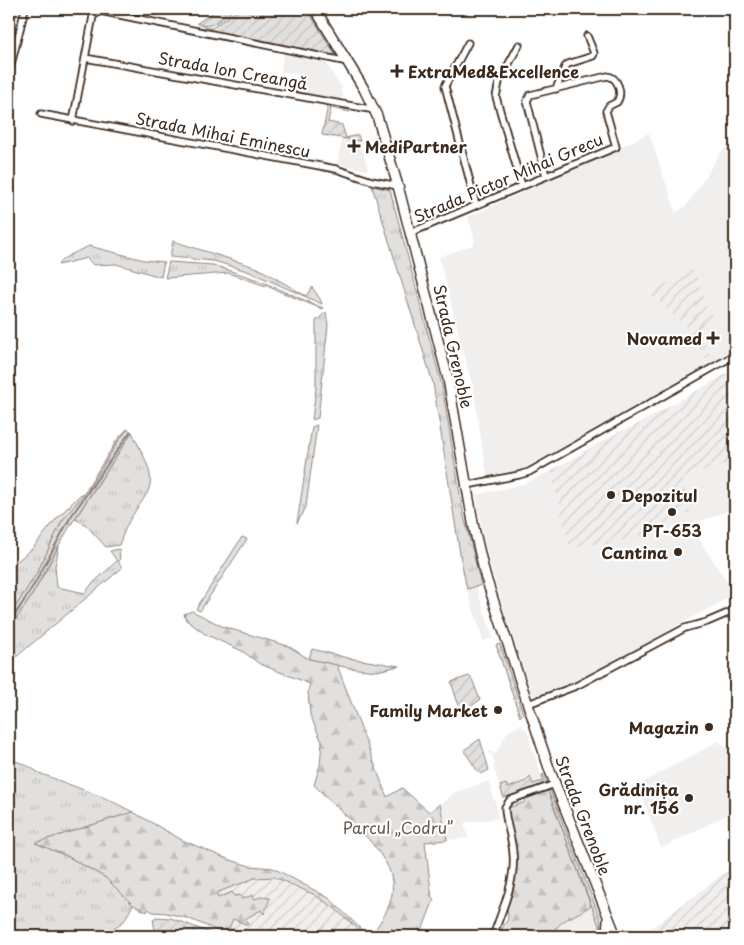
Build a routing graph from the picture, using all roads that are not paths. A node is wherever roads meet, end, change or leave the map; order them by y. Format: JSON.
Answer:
{"nodes":[{"id":1,"x":25,"y":9,"type":"edge"},
{"id":2,"x":315,"y":9,"type":"edge"},
{"id":3,"x":587,"y":36,"type":"dead end"},
{"id":4,"x":468,"y":43,"type":"dead end"},
{"id":5,"x":519,"y":45,"type":"dead end"},
{"id":6,"x":85,"y":58,"type":"junction"},
{"id":7,"x":348,"y":62,"type":"junction"},
{"id":8,"x":9,"y":73,"type":"edge"},
{"id":9,"x":556,"y":88,"type":"junction"},
{"id":10,"x":375,"y":110,"type":"junction"},
{"id":11,"x":41,"y":114,"type":"dead end"},
{"id":12,"x":73,"y":120,"type":"junction"},
{"id":13,"x":546,"y":176,"type":"junction"},
{"id":14,"x":398,"y":186,"type":"junction"},
{"id":15,"x":522,"y":186,"type":"junction"},
{"id":16,"x":476,"y":205,"type":"junction"},
{"id":17,"x":410,"y":233,"type":"junction"},
{"id":18,"x":735,"y":355,"type":"edge"},
{"id":19,"x":467,"y":485,"type":"junction"},
{"id":20,"x":735,"y":610,"type":"edge"},
{"id":21,"x":528,"y":704,"type":"junction"},
{"id":22,"x":555,"y":784,"type":"junction"},
{"id":23,"x":608,"y":916,"type":"junction"},
{"id":24,"x":494,"y":936,"type":"edge"},
{"id":25,"x":606,"y":936,"type":"edge"},
{"id":26,"x":616,"y":936,"type":"edge"}],
"edges":[{"from":1,"to":8,"type":"street"},
{"from":2,"to":7,"type":"main road","name":"Strada Grenoble"},
{"from":3,"to":9,"type":"street"},
{"from":4,"to":16,"type":"street"},
{"from":5,"to":15,"type":"street"},
{"from":6,"to":7,"type":"street"},
{"from":6,"to":10,"type":"street","name":"Strada Ion Creangă"},
{"from":6,"to":12,"type":"street"},
{"from":7,"to":10,"type":"main road","name":"Strada Grenoble"},
{"from":9,"to":13,"type":"street"},
{"from":9,"to":13,"type":"street","name":"Strada Pictor Mihai Grecu"},
{"from":10,"to":14,"type":"main road","name":"Strada Grenoble"},
{"from":11,"to":12,"type":"street","name":"Strada Mihai Eminescu"},
{"from":12,"to":14,"type":"street","name":"Strada Mihai Eminescu"},
{"from":13,"to":15,"type":"street","name":"Strada Pictor Mihai Grecu"},
{"from":14,"to":17,"type":"main road","name":"Strada Grenoble"},
{"from":15,"to":16,"type":"street","name":"Strada Pictor Mihai Grecu"},
{"from":16,"to":17,"type":"street","name":"Strada Pictor Mihai Grecu"},
{"from":17,"to":19,"type":"main road","name":"Strada Grenoble"},
{"from":18,"to":19,"type":"street"},
{"from":19,"to":21,"type":"main road","name":"Strada Grenoble"},
{"from":20,"to":21,"type":"street"},
{"from":21,"to":22,"type":"main road","name":"Strada Grenoble"},
{"from":22,"to":23,"type":"main road","name":"Strada Grenoble"},
{"from":22,"to":24,"type":"street"},
{"from":23,"to":25,"type":"street"},
{"from":23,"to":26,"type":"main road","name":"Strada Grenoble"}]}
